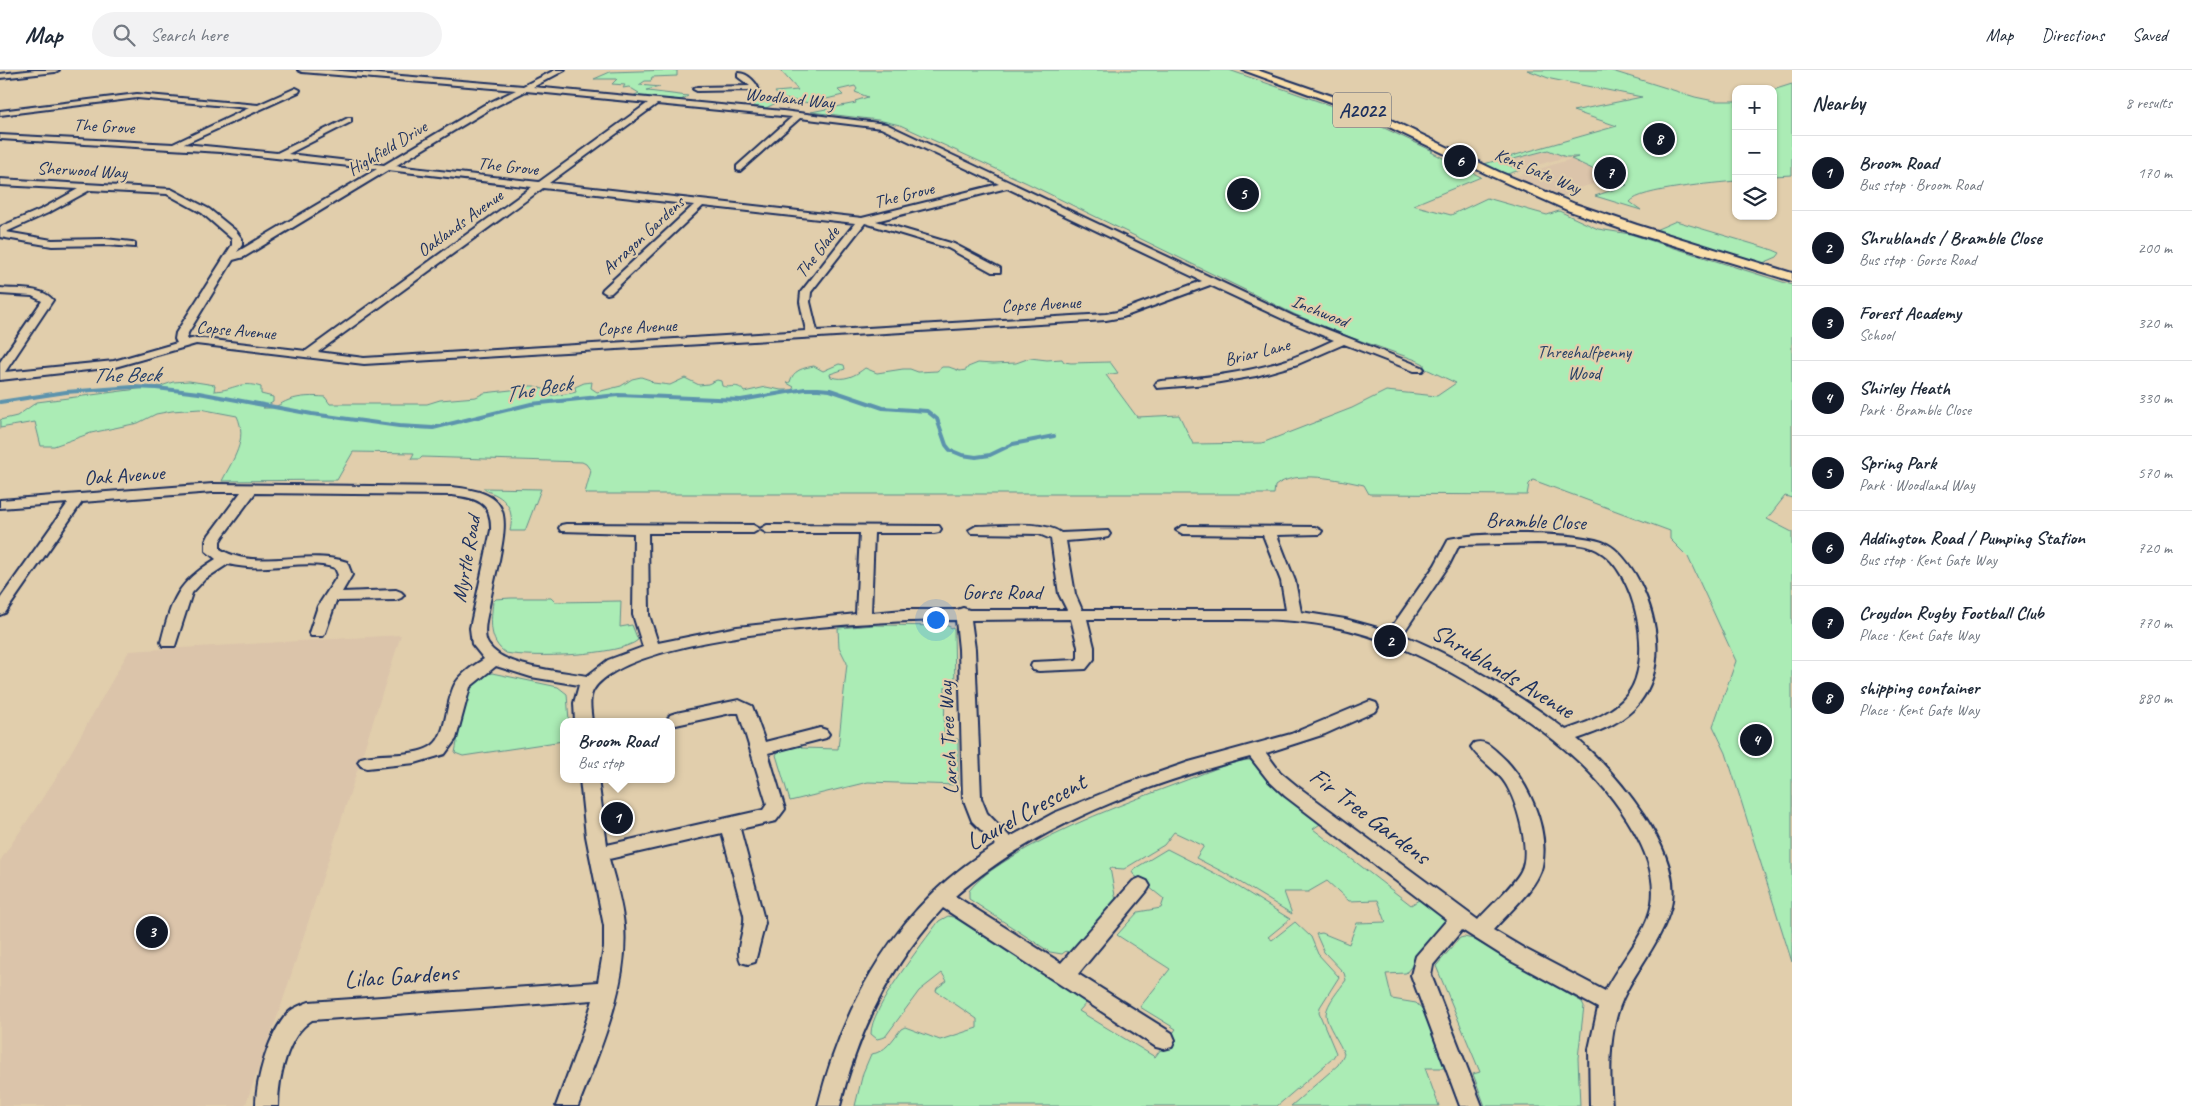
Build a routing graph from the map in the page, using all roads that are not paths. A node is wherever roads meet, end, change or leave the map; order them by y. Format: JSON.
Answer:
{"nodes":[{"id":1,"x":56,"y":70,"type":"edge"},
{"id":2,"x":302,"y":70,"type":"edge"},
{"id":3,"x":312,"y":70,"type":"edge"},
{"id":4,"x":560,"y":70,"type":"edge"},
{"id":5,"x":1248,"y":70,"type":"edge"},
{"id":6,"x":740,"y":75,"type":"dead end"},
{"id":7,"x":0,"y":76,"type":"edge"},
{"id":8,"x":524,"y":88,"type":"junction"},
{"id":9,"x":755,"y":88,"type":"junction"},
{"id":10,"x":696,"y":89,"type":"dead end"},
{"id":11,"x":296,"y":90,"type":"dead end"},
{"id":12,"x":656,"y":101,"type":"junction"},
{"id":13,"x":260,"y":107,"type":"junction"},
{"id":14,"x":742,"y":109,"type":"junction"},
{"id":15,"x":0,"y":113,"type":"edge"},
{"id":16,"x":798,"y":115,"type":"junction"},
{"id":17,"x":348,"y":120,"type":"dead end"},
{"id":18,"x":0,"y":137,"type":"edge"},
{"id":19,"x":174,"y":146,"type":"junction"},
{"id":20,"x":277,"y":156,"type":"junction"},
{"id":21,"x":740,"y":168,"type":"dead end"},
{"id":22,"x":383,"y":169,"type":"junction"},
{"id":23,"x":0,"y":182,"type":"edge"},
{"id":24,"x":540,"y":185,"type":"junction"},
{"id":25,"x":1008,"y":185,"type":"junction"},
{"id":26,"x":88,"y":187,"type":"junction"},
{"id":27,"x":701,"y":203,"type":"junction"},
{"id":28,"x":864,"y":221,"type":"junction"},
{"id":29,"x":0,"y":232,"type":"edge"},
{"id":30,"x":237,"y":238,"type":"junction"},
{"id":31,"x":267,"y":238,"type":"junction"},
{"id":32,"x":132,"y":245,"type":"dead end"},
{"id":33,"x":229,"y":258,"type":"junction"},
{"id":34,"x":997,"y":270,"type":"dead end"},
{"id":35,"x":1792,"y":277,"type":"edge"},
{"id":36,"x":1211,"y":282,"type":"junction"},
{"id":37,"x":607,"y":291,"type":"dead end"},
{"id":38,"x":0,"y":292,"type":"edge"},
{"id":39,"x":812,"y":334,"type":"junction"},
{"id":40,"x":1343,"y":340,"type":"junction"},
{"id":41,"x":183,"y":344,"type":"junction"},
{"id":42,"x":307,"y":355,"type":"junction"},
{"id":43,"x":1418,"y":369,"type":"dead end"},
{"id":44,"x":0,"y":370,"type":"edge"},
{"id":45,"x":0,"y":376,"type":"edge"},
{"id":46,"x":1161,"y":385,"type":"dead end"},
{"id":47,"x":251,"y":488,"type":"junction"},
{"id":48,"x":452,"y":491,"type":"joint"},
{"id":49,"x":78,"y":498,"type":"junction"},
{"id":50,"x":0,"y":504,"type":"edge"},
{"id":51,"x":566,"y":528,"type":"dead end"},
{"id":52,"x":641,"y":528,"type":"junction"},
{"id":53,"x":867,"y":529,"type":"junction"},
{"id":54,"x":934,"y":529,"type":"dead end"},
{"id":55,"x":976,"y":530,"type":"dead end"},
{"id":56,"x":1183,"y":530,"type":"dead end"},
{"id":57,"x":1268,"y":530,"type":"junction"},
{"id":58,"x":1315,"y":531,"type":"dead end"},
{"id":59,"x":1102,"y":534,"type":"dead end"},
{"id":60,"x":1058,"y":537,"type":"junction"},
{"id":61,"x":226,"y":559,"type":"junction"},
{"id":62,"x":396,"y":595,"type":"dead end"},
{"id":63,"x":332,"y":597,"type":"junction"},
{"id":64,"x":0,"y":610,"type":"edge"},
{"id":65,"x":963,"y":613,"type":"junction"},
{"id":66,"x":1077,"y":614,"type":"junction"},
{"id":67,"x":1294,"y":615,"type":"junction"},
{"id":68,"x":864,"y":617,"type":"junction"},
{"id":69,"x":317,"y":633,"type":"dead end"},
{"id":70,"x":1392,"y":638,"type":"junction"},
{"id":71,"x":169,"y":642,"type":"dead end"},
{"id":72,"x":652,"y":649,"type":"junction"},
{"id":73,"x":494,"y":659,"type":"junction"},
{"id":74,"x":1039,"y":666,"type":"dead end"},
{"id":75,"x":590,"y":682,"type":"junction"},
{"id":76,"x":1370,"y":707,"type":"dead end"},
{"id":77,"x":584,"y":718,"type":"edge"},
{"id":78,"x":676,"y":719,"type":"dead end"},
{"id":79,"x":820,"y":734,"type":"dead end"},
{"id":80,"x":1566,"y":737,"type":"junction"},
{"id":81,"x":1480,"y":747,"type":"dead end"},
{"id":82,"x":759,"y":748,"type":"junction"},
{"id":83,"x":1254,"y":750,"type":"junction"},
{"id":84,"x":367,"y":762,"type":"dead end"},
{"id":85,"x":590,"y":783,"type":"edge"},
{"id":86,"x":729,"y":825,"type":"junction"},
{"id":87,"x":1009,"y":847,"type":"junction"},
{"id":88,"x":599,"y":854,"type":"junction"},
{"id":89,"x":1140,"y":886,"type":"dead end"},
{"id":90,"x":941,"y":897,"type":"junction"},
{"id":91,"x":1460,"y":918,"type":"junction"},
{"id":92,"x":1480,"y":931,"type":"junction"},
{"id":93,"x":748,"y":956,"type":"dead end"},
{"id":94,"x":1064,"y":975,"type":"junction"},
{"id":95,"x":605,"y":990,"type":"junction"},
{"id":96,"x":1610,"y":1004,"type":"junction"},
{"id":97,"x":1164,"y":1040,"type":"dead end"},
{"id":98,"x":267,"y":1106,"type":"edge"},
{"id":99,"x":567,"y":1106,"type":"edge"},
{"id":100,"x":829,"y":1106,"type":"edge"},
{"id":101,"x":1472,"y":1106,"type":"edge"},
{"id":102,"x":1601,"y":1106,"type":"edge"}],
"edges":[{"from":1,"to":7,"type":"street"},
{"from":2,"to":3,"type":"street","name":"Woodland Way"},
{"from":3,"to":8,"type":"street","name":"Woodland Way"},
{"from":4,"to":8,"type":"street","name":"Highfield Drive"},
{"from":5,"to":35,"type":"main road","name":"Kent Gate Way","number":"A2022"},
{"from":6,"to":9,"type":"street"},
{"from":8,"to":12,"type":"street","name":"Woodland Way"},
{"from":8,"to":22,"type":"street","name":"Highfield Drive"},
{"from":9,"to":10,"type":"street"},
{"from":9,"to":14,"type":"street"},
{"from":11,"to":13,"type":"street"},
{"from":12,"to":14,"type":"street","name":"Woodland Way"},
{"from":12,"to":24,"type":"street","name":"Oaklands Avenue"},
{"from":13,"to":15,"type":"street"},
{"from":13,"to":19,"type":"street"},
{"from":14,"to":16,"type":"street","name":"Woodland Way"},
{"from":16,"to":21,"type":"street"},
{"from":16,"to":25,"type":"street","name":"Woodland Way"},
{"from":17,"to":20,"type":"street"},
{"from":18,"to":19,"type":"street","name":"The Grove"},
{"from":19,"to":20,"type":"street","name":"The Grove"},
{"from":20,"to":22,"type":"street","name":"The Grove"},
{"from":22,"to":24,"type":"street","name":"The Grove"},
{"from":22,"to":31,"type":"street","name":"Highfield Drive"},
{"from":23,"to":26,"type":"street","name":"Sherwood Way"},
{"from":24,"to":27,"type":"street","name":"The Grove"},
{"from":24,"to":42,"type":"street","name":"Oaklands Avenue"},
{"from":25,"to":28,"type":"street","name":"The Grove"},
{"from":25,"to":36,"type":"street","name":"Woodland Way"},
{"from":26,"to":29,"type":"street"},
{"from":26,"to":30,"type":"street","name":"Sherwood Way"},
{"from":27,"to":28,"type":"street","name":"The Grove"},
{"from":27,"to":37,"type":"street","name":"Arragon Gardens"},
{"from":28,"to":34,"type":"street"},
{"from":28,"to":39,"type":"street","name":"The Glade"},
{"from":29,"to":32,"type":"street"},
{"from":30,"to":31,"type":"street"},
{"from":30,"to":33,"type":"street"},
{"from":31,"to":33,"type":"street","name":"Highfield Drive"},
{"from":33,"to":41,"type":"street"},
{"from":36,"to":39,"type":"street","name":"Copse Avenue"},
{"from":36,"to":40,"type":"street","name":"Inchwood"},
{"from":38,"to":44,"type":"street"},
{"from":39,"to":42,"type":"street","name":"Copse Avenue"},
{"from":40,"to":43,"type":"street","name":"Inchwood"},
{"from":40,"to":46,"type":"street","name":"Briar Lane"},
{"from":41,"to":42,"type":"street","name":"Copse Avenue"},
{"from":41,"to":45,"type":"street","name":"Copse Avenue"},
{"from":47,"to":48,"type":"street","name":"Oak Avenue"},
{"from":47,"to":49,"type":"street","name":"Oak Avenue"},
{"from":47,"to":61,"type":"street"},
{"from":48,"to":73,"type":"street","name":"Myrtle Road"},
{"from":49,"to":50,"type":"street","name":"Oak Avenue"},
{"from":49,"to":64,"type":"street"},
{"from":51,"to":52,"type":"street"},
{"from":52,"to":53,"type":"street"},
{"from":52,"to":72,"type":"street"},
{"from":53,"to":54,"type":"street"},
{"from":53,"to":68,"type":"street"},
{"from":55,"to":60,"type":"street"},
{"from":56,"to":57,"type":"street"},
{"from":57,"to":58,"type":"street"},
{"from":57,"to":67,"type":"street"},
{"from":59,"to":60,"type":"street"},
{"from":60,"to":66,"type":"street"},
{"from":61,"to":63,"type":"street"},
{"from":61,"to":71,"type":"street"},
{"from":62,"to":63,"type":"street"},
{"from":63,"to":69,"type":"street"},
{"from":65,"to":66,"type":"street","name":"Gorse Road"},
{"from":65,"to":68,"type":"street","name":"Gorse Road"},
{"from":65,"to":87,"type":"street","name":"Larch Tree Way"},
{"from":66,"to":67,"type":"street","name":"Gorse Road"},
{"from":66,"to":74,"type":"street"},
{"from":67,"to":70,"type":"street","name":"Gorse Road"},
{"from":68,"to":72,"type":"street","name":"Gorse Road"},
{"from":70,"to":80,"type":"street","name":"Shrublands Avenue"},
{"from":70,"to":80,"type":"street","name":"Bramble Close"},
{"from":72,"to":75,"type":"street","name":"Gorse Road"},
{"from":73,"to":75,"type":"street"},
{"from":73,"to":84,"type":"street"},
{"from":75,"to":77,"type":"street"},
{"from":76,"to":83,"type":"street","name":"Laurel Crescent"},
{"from":78,"to":82,"type":"street"},
{"from":79,"to":82,"type":"street"},
{"from":80,"to":96,"type":"street","name":"Shrublands Avenue"},
{"from":81,"to":92,"type":"street"},
{"from":82,"to":86,"type":"street"},
{"from":83,"to":87,"type":"street","name":"Laurel Crescent"},
{"from":83,"to":91,"type":"street","name":"Fir Tree Gardens"},
{"from":85,"to":88,"type":"street"},
{"from":86,"to":88,"type":"street"},
{"from":86,"to":93,"type":"street"},
{"from":87,"to":90,"type":"street","name":"Laurel Crescent"},
{"from":88,"to":95,"type":"street"},
{"from":89,"to":94,"type":"street"},
{"from":90,"to":94,"type":"street"},
{"from":90,"to":100,"type":"street","name":"Laurel Crescent"},
{"from":91,"to":92,"type":"street","name":"Fir Tree Gardens"},
{"from":91,"to":101,"type":"street"},
{"from":92,"to":96,"type":"street","name":"Fir Tree Gardens"},
{"from":94,"to":97,"type":"street"},
{"from":95,"to":98,"type":"street","name":"Lilac Gardens"},
{"from":95,"to":99,"type":"street"},
{"from":96,"to":102,"type":"street","name":"Shrublands Avenue"}]}
